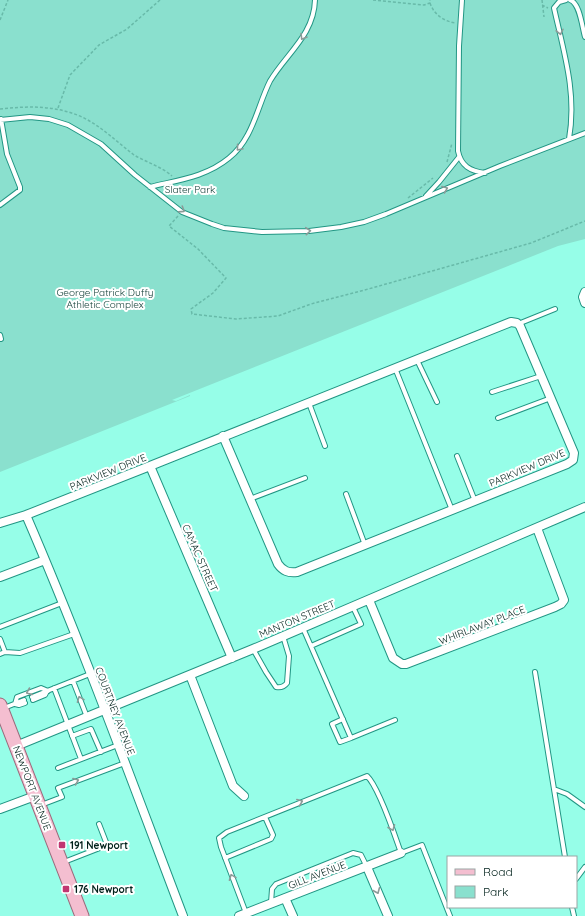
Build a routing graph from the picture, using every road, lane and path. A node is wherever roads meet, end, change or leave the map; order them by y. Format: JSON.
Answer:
{"nodes":[{"id":1,"x":8,"y":0,"type":"edge"},
{"id":2,"x":160,"y":0,"type":"edge"},
{"id":3,"x":315,"y":0,"type":"edge"},
{"id":4,"x":373,"y":0,"type":"edge"},
{"id":5,"x":414,"y":0,"type":"edge"},
{"id":6,"x":430,"y":0,"type":"edge"},
{"id":7,"x":462,"y":0,"type":"edge"},
{"id":8,"x":542,"y":0,"type":"edge"},
{"id":9,"x":566,"y":0,"type":"edge"},
{"id":10,"x":570,"y":0,"type":"edge"},
{"id":11,"x":430,"y":3,"type":"junction"},
{"id":12,"x":416,"y":4,"type":"junction"},
{"id":13,"x":542,"y":5,"type":"junction"},
{"id":14,"x":548,"y":8,"type":"dead end"},
{"id":15,"x":544,"y":18,"type":"dead end"},
{"id":16,"x":0,"y":20,"type":"edge"},
{"id":17,"x":460,"y":24,"type":"junction"},
{"id":18,"x":585,"y":37,"type":"edge"},
{"id":19,"x":58,"y":108,"type":"dead end"},
{"id":20,"x":1,"y":119,"type":"edge"},
{"id":21,"x":585,"y":133,"type":"edge"},
{"id":22,"x":569,"y":139,"type":"junction"},
{"id":23,"x":458,"y":144,"type":"junction"},
{"id":24,"x":459,"y":157,"type":"junction"},
{"id":25,"x":447,"y":163,"type":"dead end"},
{"id":26,"x":485,"y":173,"type":"junction"},
{"id":27,"x":436,"y":176,"type":"dead end"},
{"id":28,"x":150,"y":187,"type":"junction"},
{"id":29,"x":425,"y":197,"type":"junction"},
{"id":30,"x":406,"y":200,"type":"dead end"},
{"id":31,"x":0,"y":205,"type":"edge"},
{"id":32,"x":182,"y":212,"type":"junction"},
{"id":33,"x":585,"y":221,"type":"edge"},
{"id":34,"x":585,"y":292,"type":"edge"},
{"id":35,"x":585,"y":303,"type":"edge"},
{"id":36,"x":554,"y":309,"type":"dead end"},
{"id":37,"x":518,"y":324,"type":"junction"},
{"id":38,"x":417,"y":359,"type":"junction"},
{"id":39,"x":395,"y":368,"type":"junction"},
{"id":40,"x":542,"y":376,"type":"junction"},
{"id":41,"x":492,"y":392,"type":"dead end"},
{"id":42,"x":551,"y":398,"type":"junction"},
{"id":43,"x":309,"y":402,"type":"junction"},
{"id":44,"x":437,"y":402,"type":"dead end"},
{"id":45,"x":498,"y":418,"type":"dead end"},
{"id":46,"x":223,"y":436,"type":"junction"},
{"id":47,"x":325,"y":446,"type":"dead end"},
{"id":48,"x":457,"y":456,"type":"dead end"},
{"id":49,"x":150,"y":466,"type":"junction"},
{"id":50,"x":305,"y":478,"type":"dead end"},
{"id":51,"x":346,"y":494,"type":"dead end"},
{"id":52,"x":250,"y":499,"type":"junction"},
{"id":53,"x":475,"y":500,"type":"junction"},
{"id":54,"x":585,"y":507,"type":"edge"},
{"id":55,"x":452,"y":510,"type":"junction"},
{"id":56,"x":26,"y":515,"type":"junction"},
{"id":57,"x":0,"y":523,"type":"edge"},
{"id":58,"x":537,"y":528,"type":"junction"},
{"id":59,"x":365,"y":545,"type":"junction"},
{"id":60,"x":45,"y":560,"type":"junction"},
{"id":61,"x":0,"y":577,"type":"edge"},
{"id":62,"x":369,"y":600,"type":"junction"},
{"id":63,"x":62,"y":603,"type":"junction"},
{"id":64,"x":353,"y":607,"type":"junction"},
{"id":65,"x":0,"y":627,"type":"edge"},
{"id":66,"x":303,"y":628,"type":"junction"},
{"id":67,"x":74,"y":634,"type":"junction"},
{"id":68,"x":283,"y":636,"type":"junction"},
{"id":69,"x":0,"y":639,"type":"edge"},
{"id":70,"x":311,"y":646,"type":"junction"},
{"id":71,"x":253,"y":649,"type":"junction"},
{"id":72,"x":5,"y":652,"type":"junction"},
{"id":73,"x":0,"y":654,"type":"edge"},
{"id":74,"x":232,"y":658,"type":"junction"},
{"id":75,"x":535,"y":672,"type":"dead end"},
{"id":76,"x":90,"y":674,"type":"junction"},
{"id":77,"x":190,"y":675,"type":"junction"},
{"id":78,"x":73,"y":681,"type":"junction"},
{"id":79,"x":54,"y":688,"type":"junction"},
{"id":80,"x":48,"y":690,"type":"junction"},
{"id":81,"x":33,"y":698,"type":"dead end"},
{"id":82,"x":24,"y":702,"type":"dead end"},
{"id":83,"x":15,"y":704,"type":"junction"},
{"id":84,"x":1,"y":707,"type":"edge"},
{"id":85,"x":104,"y":710,"type":"junction"},
{"id":86,"x":87,"y":717,"type":"junction"},
{"id":87,"x":343,"y":719,"type":"junction"},
{"id":88,"x":395,"y":720,"type":"dead end"},
{"id":89,"x":67,"y":725,"type":"junction"},
{"id":90,"x":72,"y":736,"type":"junction"},
{"id":91,"x":351,"y":738,"type":"junction"},
{"id":92,"x":118,"y":745,"type":"junction"},
{"id":93,"x":16,"y":746,"type":"junction"},
{"id":94,"x":100,"y":752,"type":"junction"},
{"id":95,"x":81,"y":759,"type":"junction"},
{"id":96,"x":125,"y":763,"type":"junction"},
{"id":97,"x":58,"y":768,"type":"dead end"},
{"id":98,"x":554,"y":789,"type":"junction"},
{"id":99,"x":244,"y":796,"type":"dead end"},
{"id":100,"x":37,"y":801,"type":"junction"},
{"id":101,"x":585,"y":807,"type":"edge"},
{"id":102,"x":0,"y":809,"type":"edge"},
{"id":103,"x":265,"y":817,"type":"junction"},
{"id":104,"x":99,"y":824,"type":"dead end"},
{"id":105,"x":401,"y":853,"type":"junction"},
{"id":106,"x":565,"y":856,"type":"edge"},
{"id":107,"x":225,"y":858,"type":"junction"},
{"id":108,"x":62,"y":863,"type":"junction"},
{"id":109,"x":367,"y":867,"type":"junction"},
{"id":110,"x":585,"y":867,"type":"edge"},
{"id":111,"x":577,"y":878,"type":"edge"},
{"id":112,"x":285,"y":898,"type":"junction"},
{"id":113,"x":272,"y":904,"type":"junction"},
{"id":114,"x":243,"y":915,"type":"edge"},
{"id":115,"x":82,"y":916,"type":"edge"},
{"id":116,"x":183,"y":916,"type":"edge"},
{"id":117,"x":293,"y":916,"type":"edge"},
{"id":118,"x":388,"y":916,"type":"edge"},
{"id":119,"x":450,"y":916,"type":"edge"}],
"edges":[{"from":1,"to":16,"type":"path"},
{"from":2,"to":19,"type":"path"},
{"from":3,"to":28,"type":"lane","one_way":true},
{"from":4,"to":12,"type":"path"},
{"from":5,"to":12,"type":"path"},
{"from":6,"to":11,"type":"path"},
{"from":7,"to":17,"type":"lane"},
{"from":8,"to":13,"type":"path"},
{"from":9,"to":22,"type":"lane","one_way":true},
{"from":10,"to":18,"type":"lane"},
{"from":11,"to":12,"type":"path"},
{"from":11,"to":17,"type":"path"},
{"from":13,"to":14,"type":"path"},
{"from":13,"to":15,"type":"path"},
{"from":17,"to":23,"type":"lane"},
{"from":20,"to":28,"type":"lane"},
{"from":20,"to":31,"type":"lane"},
{"from":21,"to":22,"type":"lane"},
{"from":22,"to":26,"type":"lane"},
{"from":23,"to":24,"type":"lane"},
{"from":23,"to":25,"type":"path"},
{"from":24,"to":26,"type":"lane"},
{"from":24,"to":29,"type":"lane"},
{"from":29,"to":26,"type":"lane","one_way":true},
{"from":27,"to":30,"type":"path"},
{"from":28,"to":32,"type":"lane","one_way":true},
{"from":32,"to":29,"type":"lane","one_way":true},
{"from":32,"to":33,"type":"path"},
{"from":34,"to":35,"type":"street"},
{"from":36,"to":37,"type":"lane"},
{"from":37,"to":38,"type":"street","name":"PARKVIEW DRIVE"},
{"from":37,"to":40,"type":"street","name":"PARKVIEW DRIVE"},
{"from":38,"to":39,"type":"street","name":"PARKVIEW DRIVE"},
{"from":38,"to":44,"type":"lane"},
{"from":39,"to":43,"type":"street","name":"PARKVIEW DRIVE"},
{"from":39,"to":55,"type":"lane"},
{"from":40,"to":41,"type":"lane"},
{"from":40,"to":42,"type":"street","name":"PARKVIEW DRIVE"},
{"from":42,"to":45,"type":"lane"},
{"from":42,"to":53,"type":"street","name":"PARKVIEW DRIVE"},
{"from":43,"to":46,"type":"street","name":"PARKVIEW DRIVE"},
{"from":43,"to":47,"type":"lane"},
{"from":46,"to":49,"type":"street","name":"PARKVIEW DRIVE"},
{"from":46,"to":52,"type":"street","name":"PARKVIEW DRIVE"},
{"from":48,"to":53,"type":"lane"},
{"from":49,"to":56,"type":"street","name":"PARKVIEW DRIVE"},
{"from":49,"to":74,"type":"street","name":"CAMAC STREET"},
{"from":50,"to":52,"type":"lane"},
{"from":51,"to":59,"type":"lane"},
{"from":52,"to":59,"type":"street","name":"PARKVIEW DRIVE"},
{"from":53,"to":55,"type":"street","name":"PARKVIEW DRIVE"},
{"from":54,"to":58,"type":"street","name":"MANTON STREET"},
{"from":55,"to":59,"type":"street","name":"PARKVIEW DRIVE"},
{"from":56,"to":57,"type":"street","name":"PARKVIEW DRIVE"},
{"from":56,"to":60,"type":"street","name":"COURTNEY AVENUE"},
{"from":58,"to":62,"type":"street","name":"MANTON STREET"},
{"from":58,"to":62,"type":"street","name":"WHIRLAWAY PLACE"},
{"from":60,"to":61,"type":"street"},
{"from":60,"to":63,"type":"street","name":"COURTNEY AVENUE"},
{"from":62,"to":64,"type":"street","name":"MANTON STREET"},
{"from":63,"to":65,"type":"lane"},
{"from":63,"to":67,"type":"street","name":"COURTNEY AVENUE"},
{"from":64,"to":66,"type":"street","name":"MANTON STREET"},
{"from":64,"to":70,"type":"lane"},
{"from":66,"to":68,"type":"street","name":"MANTON STREET"},
{"from":66,"to":70,"type":"lane"},
{"from":67,"to":72,"type":"lane"},
{"from":67,"to":76,"type":"street","name":"COURTNEY AVENUE"},
{"from":68,"to":71,"type":"street","name":"MANTON STREET"},
{"from":68,"to":71,"type":"lane"},
{"from":69,"to":72,"type":"lane"},
{"from":70,"to":87,"type":"lane"},
{"from":71,"to":74,"type":"street","name":"MANTON STREET"},
{"from":72,"to":73,"type":"lane"},
{"from":74,"to":77,"type":"street","name":"MANTON STREET"},
{"from":75,"to":98,"type":"lane"},
{"from":76,"to":78,"type":"lane"},
{"from":76,"to":85,"type":"street","name":"COURTNEY AVENUE"},
{"from":77,"to":85,"type":"street","name":"MANTON STREET"},
{"from":77,"to":99,"type":"street"},
{"from":78,"to":79,"type":"lane"},
{"from":86,"to":78,"type":"lane","one_way":true},
{"from":79,"to":80,"type":"lane"},
{"from":79,"to":89,"type":"lane"},
{"from":80,"to":81,"type":"lane"},
{"from":80,"to":83,"type":"lane","one_way":true},
{"from":82,"to":83,"type":"lane"},
{"from":83,"to":84,"type":"lane"},
{"from":84,"to":93,"type":"main road","name":"NEWPORT AVENUE"},
{"from":85,"to":86,"type":"street","name":"MANTON STREET"},
{"from":85,"to":92,"type":"street","name":"COURTNEY AVENUE"},
{"from":86,"to":89,"type":"street","name":"MANTON STREET"},
{"from":87,"to":91,"type":"lane"},
{"from":87,"to":91,"type":"lane"},
{"from":88,"to":91,"type":"lane"},
{"from":89,"to":90,"type":"lane"},
{"from":89,"to":93,"type":"street","name":"MANTON STREET"},
{"from":90,"to":94,"type":"lane"},
{"from":90,"to":95,"type":"lane"},
{"from":92,"to":94,"type":"lane"},
{"from":92,"to":96,"type":"street","name":"COURTNEY AVENUE"},
{"from":93,"to":100,"type":"main road","name":"NEWPORT AVENUE"},
{"from":94,"to":95,"type":"lane"},
{"from":95,"to":97,"type":"lane"},
{"from":100,"to":96,"type":"lane","one_way":true},
{"from":96,"to":116,"type":"street","name":"COURTNEY AVENUE"},
{"from":98,"to":101,"type":"lane"},
{"from":98,"to":106,"type":"lane"},
{"from":100,"to":102,"type":"street"},
{"from":100,"to":108,"type":"main road","name":"NEWPORT AVENUE"},
{"from":103,"to":105,"type":"lane","one_way":true},
{"from":103,"to":107,"type":"lane"},
{"from":103,"to":107,"type":"lane"},
{"from":104,"to":108,"type":"lane"},
{"from":105,"to":109,"type":"street","name":"GILL AVENUE"},
{"from":105,"to":119,"type":"lane"},
{"from":114,"to":107,"type":"lane","one_way":true},
{"from":108,"to":115,"type":"main road","name":"NEWPORT AVENUE"},
{"from":109,"to":112,"type":"street","name":"GILL AVENUE"},
{"from":109,"to":113,"type":"lane"},
{"from":109,"to":118,"type":"street","one_way":true},
{"from":110,"to":111,"type":"lane"},
{"from":112,"to":113,"type":"street","name":"GILL AVENUE"},
{"from":112,"to":117,"type":"street"},
{"from":113,"to":114,"type":"street","name":"GILL AVENUE"}]}
